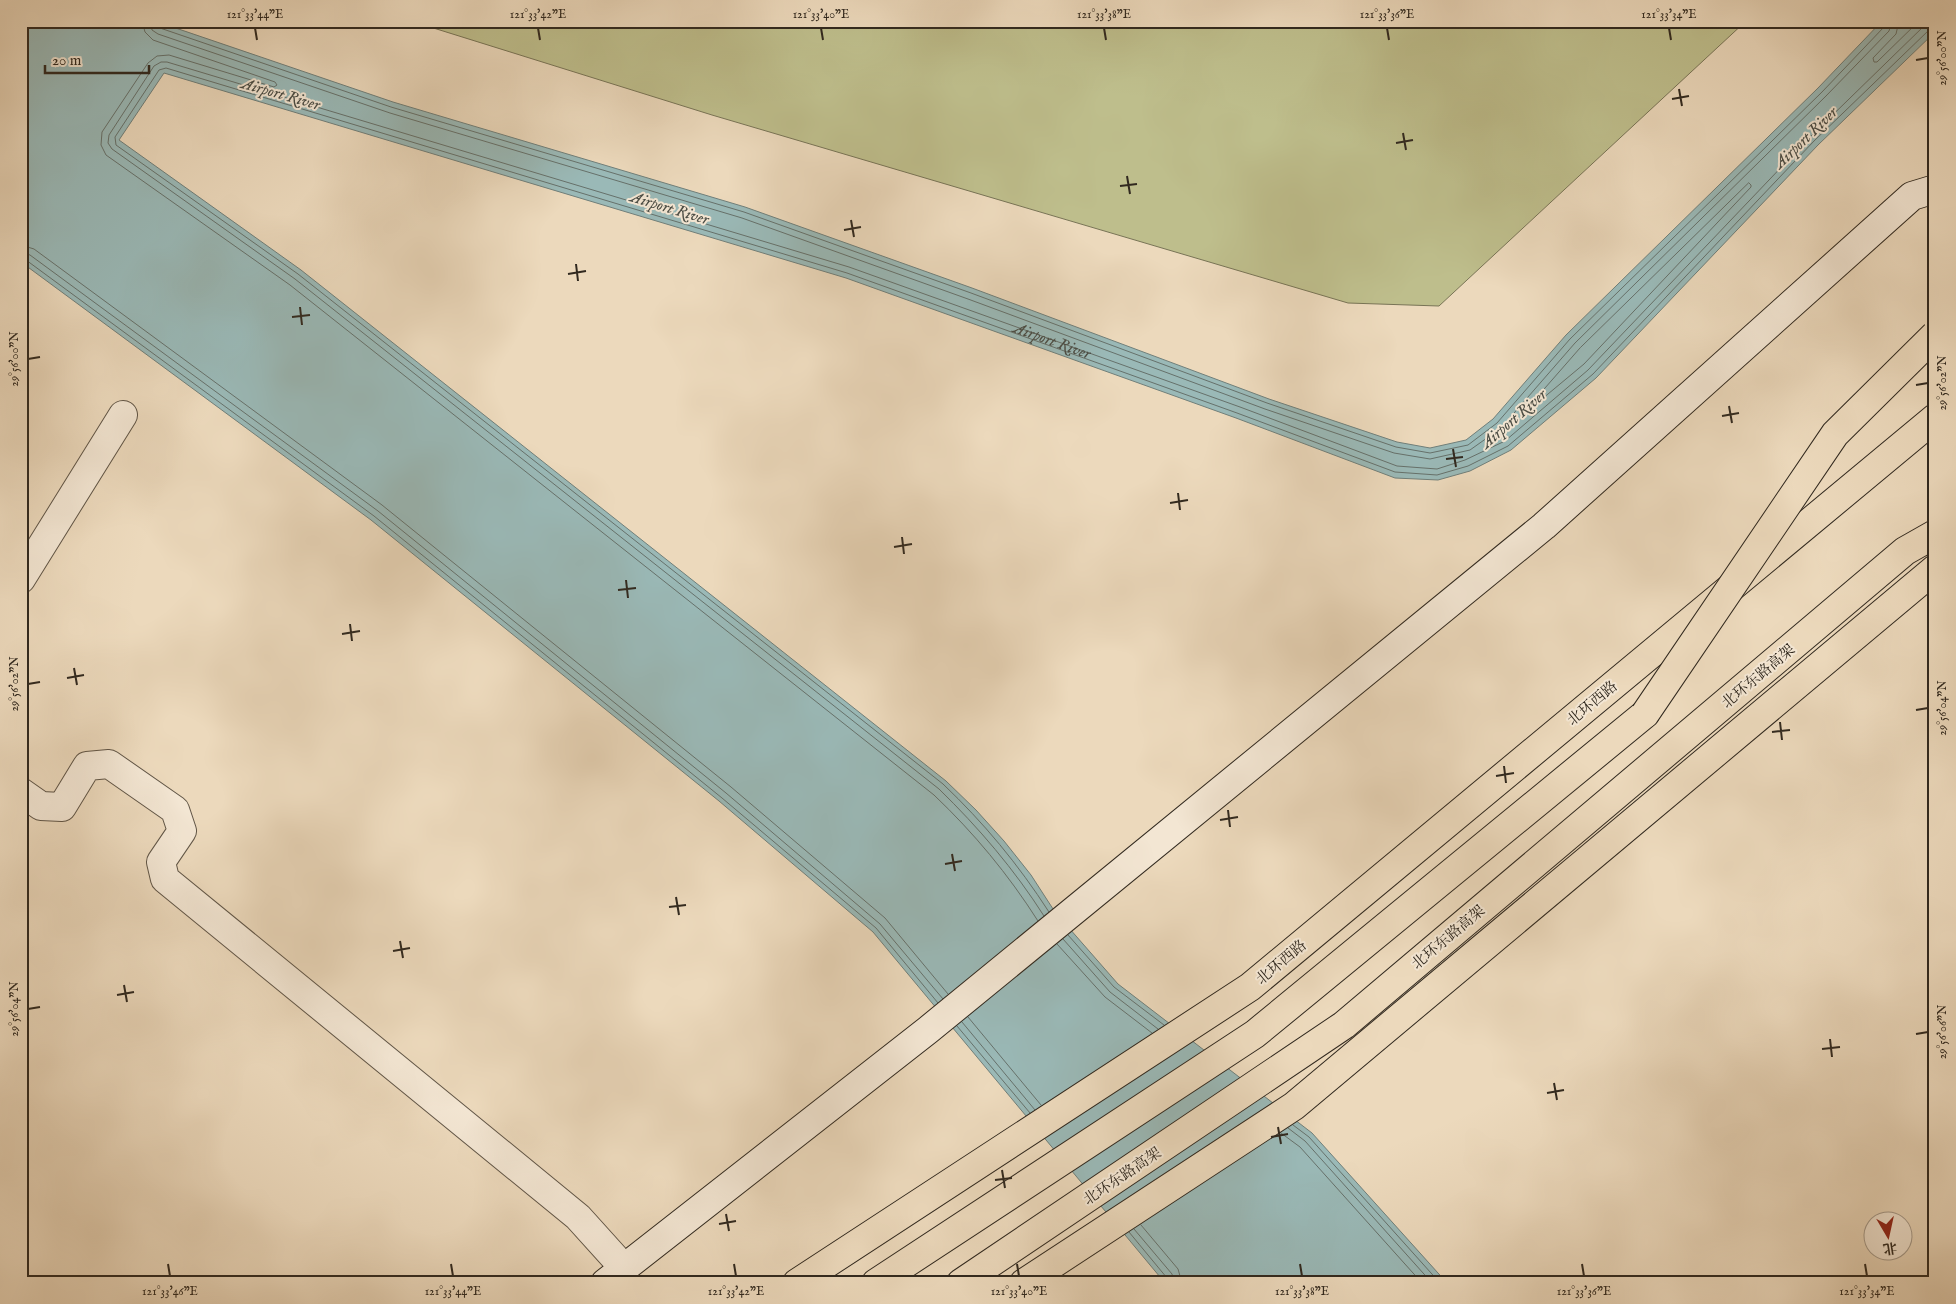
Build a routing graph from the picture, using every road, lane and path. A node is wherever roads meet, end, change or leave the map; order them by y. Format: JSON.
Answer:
{"nodes":[{"id":1,"x":1935,"y":189,"type":"edge"},
{"id":2,"x":1935,"y":335,"type":"edge"},
{"id":3,"x":123,"y":415,"type":"dead end"},
{"id":4,"x":1935,"y":418,"type":"edge"},
{"id":5,"x":1935,"y":534,"type":"edge"},
{"id":6,"x":1935,"y":569,"type":"edge"},
{"id":7,"x":21,"y":579,"type":"edge"},
{"id":8,"x":21,"y":792,"type":"edge"},
{"id":9,"x":614,"y":1275,"type":"edge"},
{"id":10,"x":797,"y":1283,"type":"edge"},
{"id":11,"x":876,"y":1283,"type":"edge"},
{"id":12,"x":960,"y":1283,"type":"edge"},
{"id":13,"x":1024,"y":1283,"type":"edge"}],
"edges":[{"from":1,"to":9,"type":"main road"},
{"from":2,"to":11,"type":"main road","bridge":true},
{"from":3,"to":7,"type":"main road"},
{"from":4,"to":10,"type":"main road","name":"北环西路"},
{"from":5,"to":12,"type":"main road","name":"北环东路高架"},
{"from":6,"to":13,"type":"main road"},
{"from":8,"to":9,"type":"main road"}]}
